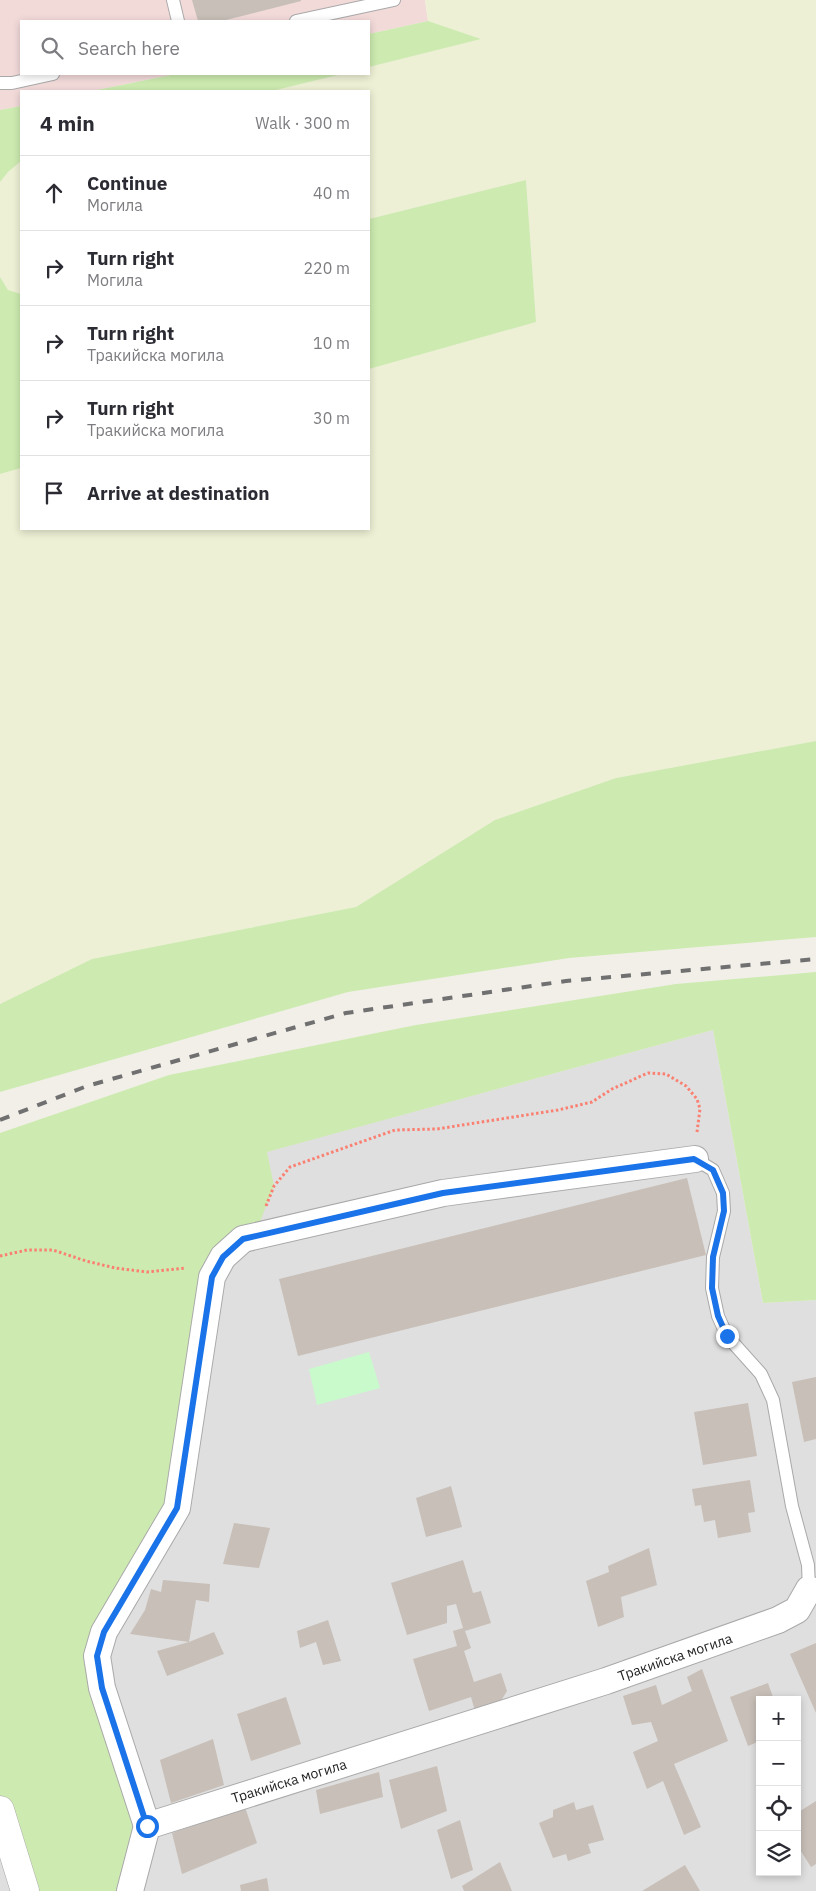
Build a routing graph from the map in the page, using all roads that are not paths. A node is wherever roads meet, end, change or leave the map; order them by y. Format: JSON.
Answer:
{"nodes":[{"id":1,"x":172,"y":0,"type":"edge"},
{"id":2,"x":394,"y":0,"type":"edge"},
{"id":3,"x":178,"y":20,"type":"edge"},
{"id":4,"x":301,"y":20,"type":"edge"},
{"id":5,"x":48,"y":75,"type":"edge"},
{"id":6,"x":0,"y":83,"type":"edge"},
{"id":7,"x":694,"y":1159,"type":"joint"},
{"id":8,"x":809,"y":1589,"type":"joint"},
{"id":9,"x":0,"y":1810,"type":"edge"},
{"id":10,"x":147,"y":1826,"type":"junction"},
{"id":11,"x":25,"y":1891,"type":"edge"},
{"id":12,"x":130,"y":1891,"type":"edge"}],
"edges":[{"from":1,"to":3,"type":"lane"},
{"from":2,"to":4,"type":"lane"},
{"from":5,"to":6,"type":"lane"},
{"from":7,"to":8,"type":"lane","name":"Тракийска могила"},
{"from":7,"to":10,"type":"street"},
{"from":8,"to":10,"type":"street","name":"Тракийска могила"},
{"from":9,"to":11,"type":"street"},
{"from":10,"to":12,"type":"street"}]}
